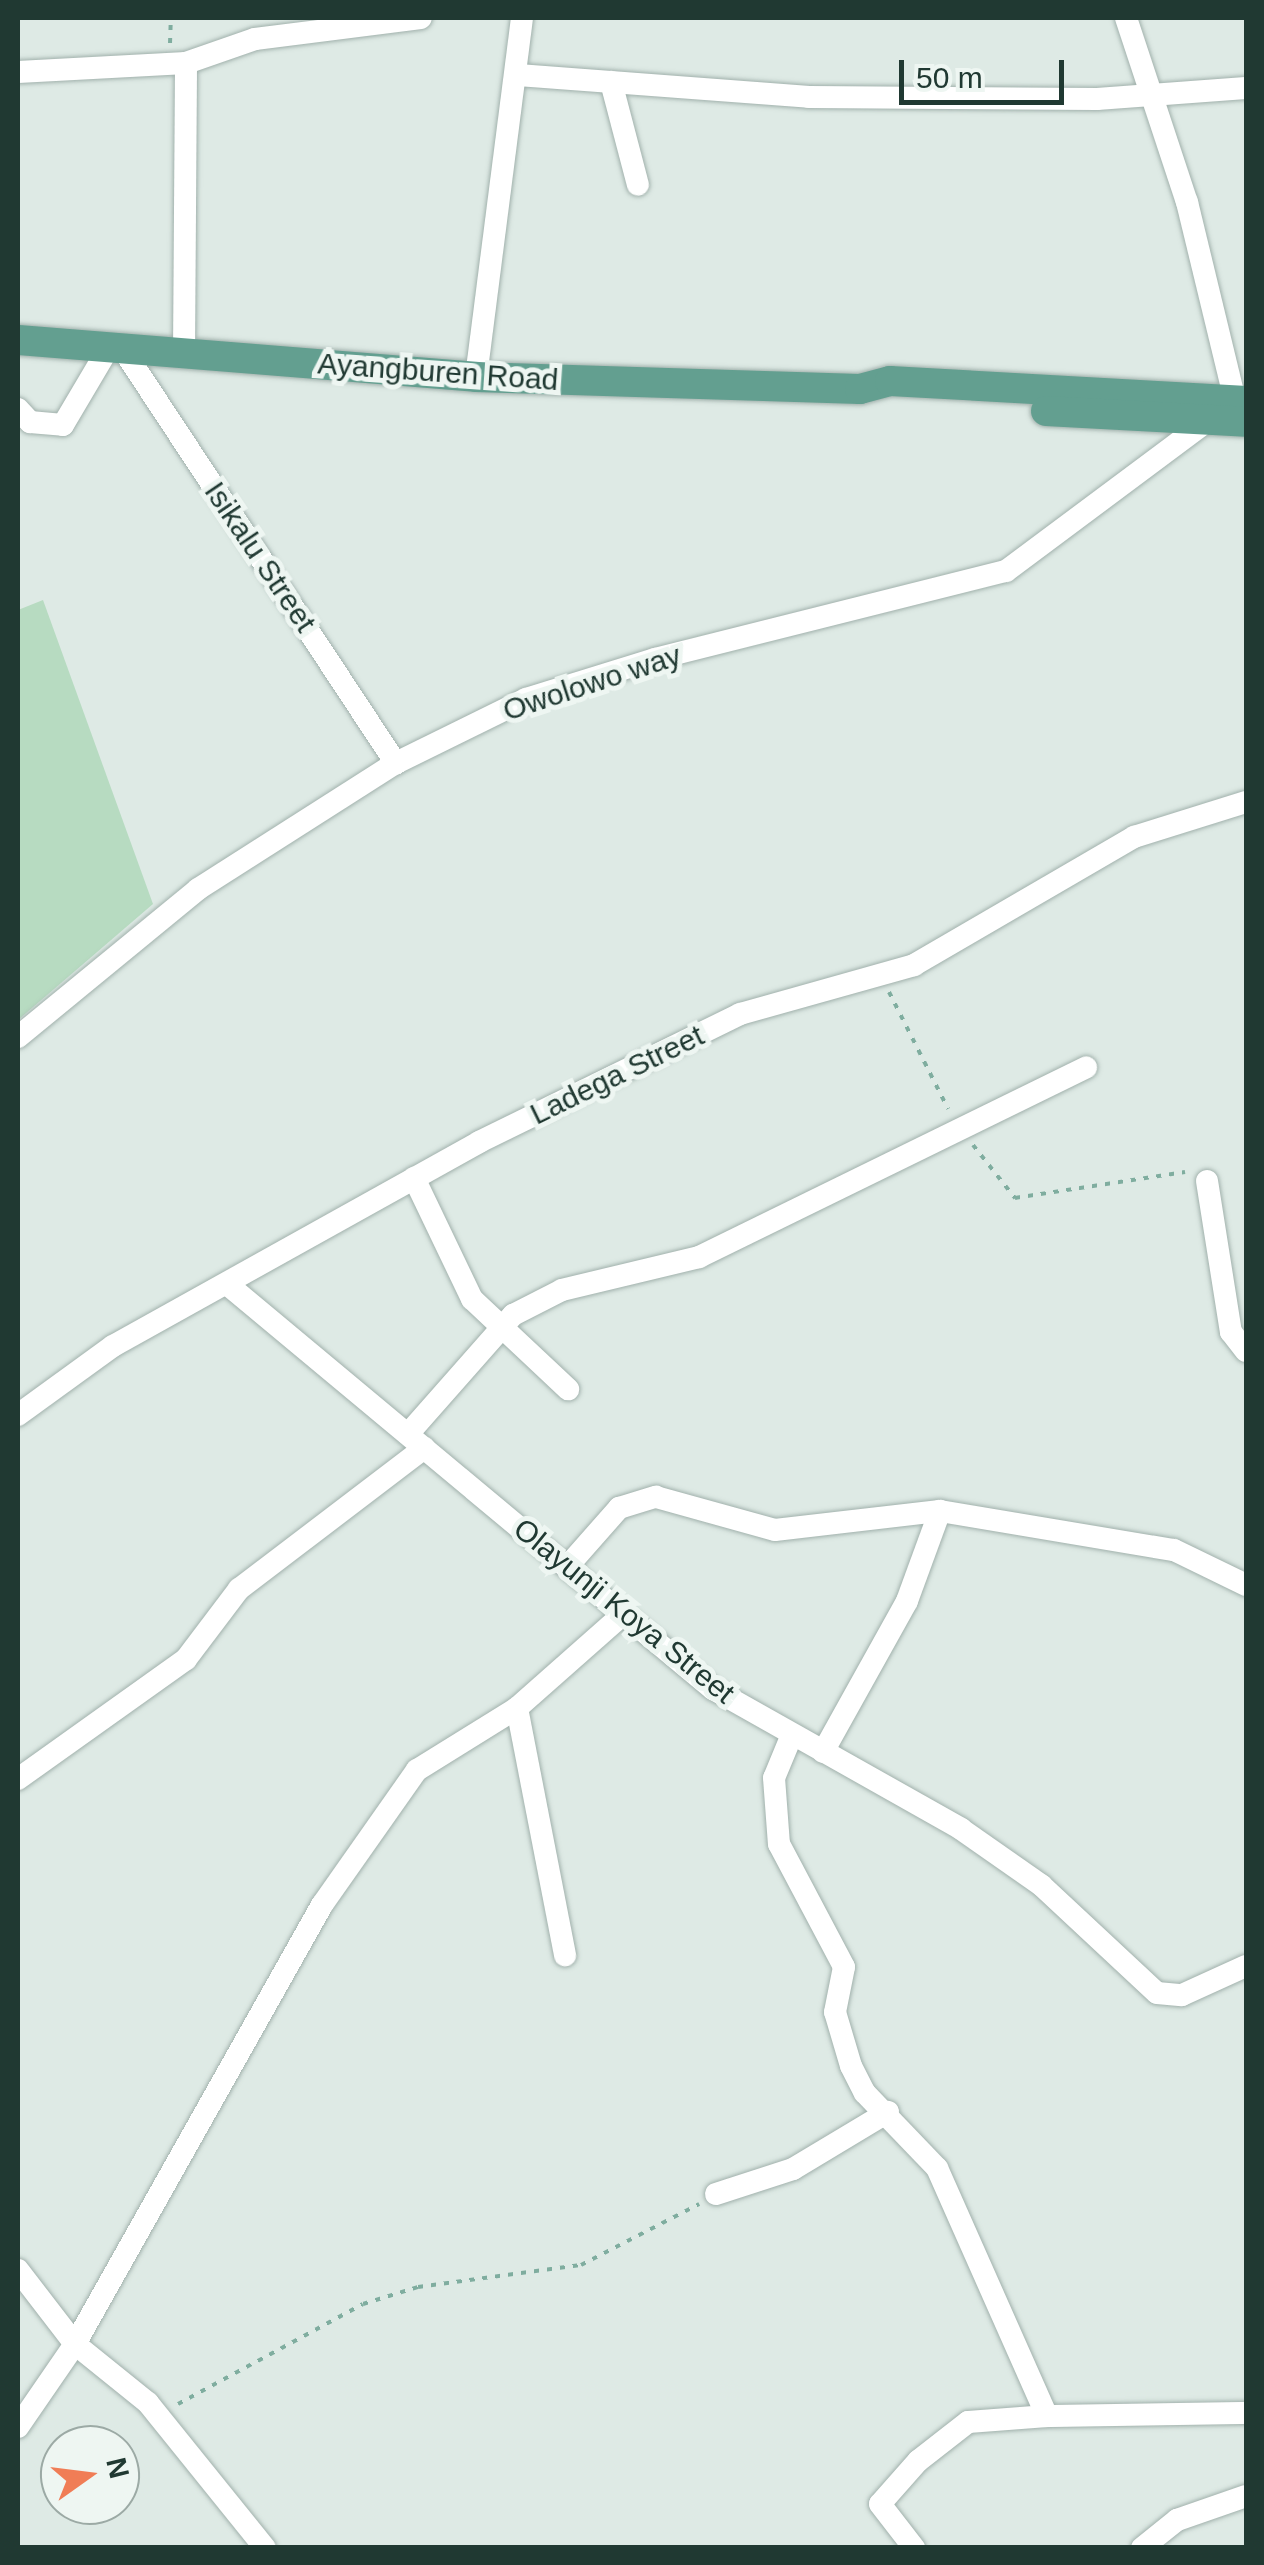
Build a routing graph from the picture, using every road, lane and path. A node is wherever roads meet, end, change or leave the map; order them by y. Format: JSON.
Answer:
{"nodes":[{"id":1,"x":421,"y":18,"type":"edge"},
{"id":2,"x":522,"y":18,"type":"edge"},
{"id":3,"x":1126,"y":18,"type":"edge"},
{"id":4,"x":186,"y":63,"type":"junction"},
{"id":5,"x":18,"y":72,"type":"edge"},
{"id":6,"x":518,"y":75,"type":"junction"},
{"id":7,"x":611,"y":82,"type":"junction"},
{"id":8,"x":1246,"y":88,"type":"edge"},
{"id":9,"x":1144,"y":94,"type":"junction"},
{"id":10,"x":638,"y":185,"type":"dead end"},
{"id":11,"x":18,"y":340,"type":"edge"},
{"id":12,"x":116,"y":350,"type":"junction"},
{"id":13,"x":184,"y":354,"type":"junction"},
{"id":14,"x":476,"y":377,"type":"junction"},
{"id":15,"x":860,"y":389,"type":"junction"},
{"id":16,"x":18,"y":408,"type":"edge"},
{"id":17,"x":1243,"y":408,"type":"edge"},
{"id":18,"x":1206,"y":420,"type":"junction"},
{"id":19,"x":396,"y":762,"type":"junction"},
{"id":20,"x":1246,"y":802,"type":"edge"},
{"id":21,"x":881,"y":974,"type":"junction"},
{"id":22,"x":18,"y":1038,"type":"edge"},
{"id":23,"x":1086,"y":1066,"type":"dead end"},
{"id":24,"x":959,"y":1129,"type":"junction"},
{"id":25,"x":414,"y":1178,"type":"junction"},
{"id":26,"x":1206,"y":1181,"type":"joint"},
{"id":27,"x":227,"y":1284,"type":"junction"},
{"id":28,"x":499,"y":1328,"type":"junction"},
{"id":29,"x":1246,"y":1351,"type":"edge"},
{"id":30,"x":568,"y":1389,"type":"dead end"},
{"id":31,"x":18,"y":1415,"type":"edge"},
{"id":32,"x":416,"y":1441,"type":"junction"},
{"id":33,"x":940,"y":1510,"type":"junction"},
{"id":34,"x":567,"y":1567,"type":"junction"},
{"id":35,"x":1246,"y":1586,"type":"edge"},
{"id":36,"x":622,"y":1615,"type":"junction"},
{"id":37,"x":517,"y":1708,"type":"junction"},
{"id":38,"x":791,"y":1736,"type":"junction"},
{"id":39,"x":823,"y":1752,"type":"junction"},
{"id":40,"x":18,"y":1779,"type":"edge"},
{"id":41,"x":565,"y":1954,"type":"dead end"},
{"id":42,"x":1246,"y":1966,"type":"edge"},
{"id":43,"x":888,"y":2112,"type":"junction"},
{"id":44,"x":716,"y":2194,"type":"joint"},
{"id":45,"x":18,"y":2270,"type":"edge"},
{"id":46,"x":75,"y":2344,"type":"junction"},
{"id":47,"x":1246,"y":2413,"type":"edge"},
{"id":48,"x":157,"y":2415,"type":"junction"},
{"id":49,"x":1046,"y":2416,"type":"junction"},
{"id":50,"x":18,"y":2427,"type":"edge"},
{"id":51,"x":1246,"y":2496,"type":"edge"},
{"id":52,"x":265,"y":2548,"type":"edge"},
{"id":53,"x":914,"y":2548,"type":"edge"},
{"id":54,"x":1142,"y":2548,"type":"edge"}],
"edges":[{"from":1,"to":4,"type":"street"},
{"from":2,"to":6,"type":"street"},
{"from":3,"to":9,"type":"street"},
{"from":4,"to":5,"type":"street"},
{"from":4,"to":13,"type":"street"},
{"from":6,"to":7,"type":"street"},
{"from":6,"to":14,"type":"street"},
{"from":7,"to":9,"type":"street"},
{"from":7,"to":10,"type":"street"},
{"from":8,"to":9,"type":"street"},
{"from":9,"to":17,"type":"street"},
{"from":11,"to":12,"type":"main road","name":"Ayangburen Road"},
{"from":12,"to":13,"type":"main road","name":"Ayangburen Road"},
{"from":12,"to":16,"type":"street"},
{"from":12,"to":19,"type":"street","name":"Isikalu Street"},
{"from":13,"to":14,"type":"main road","name":"Ayangburen Road"},
{"from":14,"to":15,"type":"main road","name":"Ayangburen Road"},
{"from":15,"to":17,"type":"main road","name":"Ayangburen Road"},
{"from":15,"to":18,"type":"main road","name":"Ayangburen Road"},
{"from":17,"to":18,"type":"main road","name":"Ayangburen Road"},
{"from":18,"to":19,"type":"street","name":"Owolowo way"},
{"from":19,"to":22,"type":"street","name":"Owolowo way"},
{"from":20,"to":21,"type":"street","name":"Ladega Street"},
{"from":21,"to":24,"type":"path"},
{"from":21,"to":25,"type":"street","name":"Ladega Street"},
{"from":23,"to":24,"type":"street"},
{"from":24,"to":26,"type":"path"},
{"from":24,"to":28,"type":"street"},
{"from":25,"to":27,"type":"street","name":"Ladega Street"},
{"from":25,"to":28,"type":"street"},
{"from":26,"to":29,"type":"street"},
{"from":27,"to":31,"type":"street","name":"Ladega Street"},
{"from":27,"to":32,"type":"street","name":"Olayunji Koya Street"},
{"from":28,"to":30,"type":"street"},
{"from":28,"to":32,"type":"street"},
{"from":32,"to":34,"type":"street","name":"Olayunji Koya Street"},
{"from":32,"to":40,"type":"street"},
{"from":33,"to":34,"type":"street"},
{"from":33,"to":35,"type":"street"},
{"from":33,"to":39,"type":"street"},
{"from":34,"to":36,"type":"street","name":"Olayunji Koya Street"},
{"from":36,"to":37,"type":"street"},
{"from":36,"to":38,"type":"street","name":"Olayunji Koya Street"},
{"from":37,"to":41,"type":"street"},
{"from":37,"to":46,"type":"street"},
{"from":38,"to":39,"type":"street","name":"Olayunji Koya Street"},
{"from":38,"to":43,"type":"street"},
{"from":39,"to":42,"type":"street","name":"Olayunji Koya Street"},
{"from":43,"to":44,"type":"street"},
{"from":43,"to":49,"type":"street"},
{"from":44,"to":48,"type":"path"},
{"from":45,"to":46,"type":"street"},
{"from":46,"to":48,"type":"street"},
{"from":46,"to":50,"type":"street"},
{"from":47,"to":49,"type":"street"},
{"from":48,"to":52,"type":"street"},
{"from":49,"to":53,"type":"street"},
{"from":51,"to":54,"type":"street"}]}
